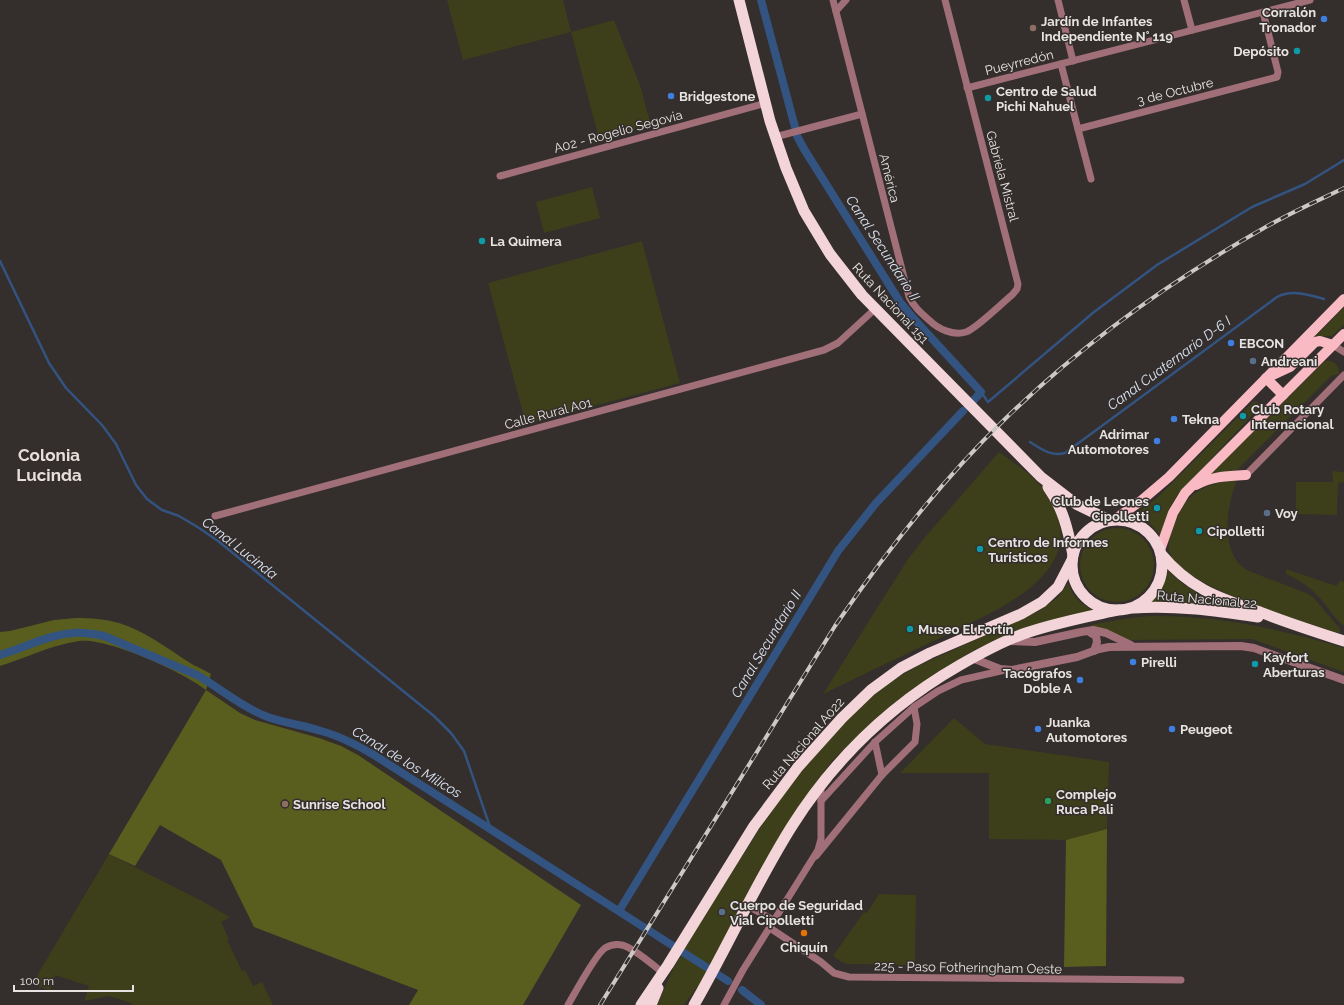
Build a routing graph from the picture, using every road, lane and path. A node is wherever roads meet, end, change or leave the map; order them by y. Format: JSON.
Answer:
{"nodes":[{"id":1,"x":739,"y":0,"type":"edge"},
{"id":2,"x":833,"y":0,"type":"edge"},
{"id":3,"x":846,"y":0,"type":"edge"},
{"id":4,"x":945,"y":0,"type":"edge"},
{"id":5,"x":1058,"y":0,"type":"edge"},
{"id":6,"x":1184,"y":0,"type":"edge"},
{"id":7,"x":1310,"y":0,"type":"edge"},
{"id":8,"x":836,"y":11,"type":"junction"},
{"id":9,"x":1263,"y":12,"type":"junction"},
{"id":10,"x":1192,"y":30,"type":"junction"},
{"id":11,"x":1073,"y":60,"type":"junction"},
{"id":12,"x":1061,"y":64,"type":"junction"},
{"id":13,"x":967,"y":88,"type":"junction"},
{"id":14,"x":766,"y":103,"type":"junction"},
{"id":15,"x":862,"y":114,"type":"junction"},
{"id":16,"x":1078,"y":129,"type":"junction"},
{"id":17,"x":775,"y":137,"type":"junction"},
{"id":18,"x":500,"y":176,"type":"dead end"},
{"id":19,"x":1091,"y":179,"type":"dead end"},
{"id":20,"x":1344,"y":299,"type":"edge"},
{"id":21,"x":875,"y":309,"type":"junction"},
{"id":22,"x":962,"y":333,"type":"joint"},
{"id":23,"x":1344,"y":334,"type":"edge"},
{"id":24,"x":1333,"y":345,"type":"junction"},
{"id":25,"x":1344,"y":352,"type":"edge"},
{"id":26,"x":1344,"y":375,"type":"edge"},
{"id":27,"x":1266,"y":378,"type":"junction"},
{"id":28,"x":1283,"y":394,"type":"junction"},
{"id":29,"x":1246,"y":475,"type":"joint"},
{"id":30,"x":1041,"y":477,"type":"junction"},
{"id":31,"x":1185,"y":493,"type":"junction"},
{"id":32,"x":215,"y":516,"type":"dead end"},
{"id":33,"x":1112,"y":520,"type":"junction"},
{"id":34,"x":1161,"y":552,"type":"junction"},
{"id":35,"x":1072,"y":558,"type":"junction"},
{"id":36,"x":1122,"y":609,"type":"junction"},
{"id":37,"x":1284,"y":621,"type":"junction"},
{"id":38,"x":1087,"y":630,"type":"junction"},
{"id":39,"x":1007,"y":641,"type":"junction"},
{"id":40,"x":1344,"y":641,"type":"edge"},
{"id":41,"x":1133,"y":646,"type":"junction"},
{"id":42,"x":1094,"y":651,"type":"junction"},
{"id":43,"x":972,"y":658,"type":"junction"},
{"id":44,"x":1005,"y":670,"type":"junction"},
{"id":45,"x":1344,"y":680,"type":"edge"},
{"id":46,"x":914,"y":707,"type":"junction"},
{"id":47,"x":875,"y":742,"type":"junction"},
{"id":48,"x":882,"y":775,"type":"junction"},
{"id":49,"x":821,"y":784,"type":"junction"},
{"id":50,"x":821,"y":801,"type":"junction"},
{"id":51,"x":816,"y":856,"type":"junction"},
{"id":52,"x":748,"y":906,"type":"junction"},
{"id":53,"x":775,"y":921,"type":"junction"},
{"id":54,"x":770,"y":928,"type":"junction"},
{"id":55,"x":666,"y":969,"type":"junction"},
{"id":56,"x":1180,"y":980,"type":"dead end"},
{"id":57,"x":694,"y":1003,"type":"edge"},
{"id":58,"x":568,"y":1005,"type":"edge"},
{"id":59,"x":641,"y":1005,"type":"edge"},
{"id":60,"x":652,"y":1005,"type":"edge"},
{"id":61,"x":724,"y":1005,"type":"edge"}],
"edges":[{"from":1,"to":14,"type":"highway","name":"Ruta Nacional 151"},
{"from":2,"to":8,"type":"street","name":"América"},
{"from":3,"to":8,"type":"street"},
{"from":4,"to":13,"type":"street","name":"Gabriela Mistral"},
{"from":5,"to":11,"type":"street"},
{"from":6,"to":10,"type":"street"},
{"from":7,"to":9,"type":"street","name":"Pueyrredón"},
{"from":8,"to":15,"type":"street","name":"América"},
{"from":9,"to":10,"type":"street","name":"Pueyrredón"},
{"from":9,"to":16,"type":"street","name":"3 de Octubre"},
{"from":10,"to":11,"type":"street","name":"Pueyrredón"},
{"from":11,"to":12,"type":"street","name":"Pueyrredón"},
{"from":12,"to":13,"type":"street","name":"Pueyrredón"},
{"from":12,"to":16,"type":"street"},
{"from":13,"to":22,"type":"street","name":"Gabriela Mistral"},
{"from":14,"to":17,"type":"highway","name":"Ruta Nacional 151"},
{"from":14,"to":18,"type":"street","name":"A02 - Rogelio Segovia"},
{"from":15,"to":17,"type":"street"},
{"from":15,"to":22,"type":"street","name":"América"},
{"from":16,"to":19,"type":"street"},
{"from":17,"to":21,"type":"highway","name":"Ruta Nacional 151"},
{"from":20,"to":27,"type":"main road"},
{"from":21,"to":30,"type":"highway","name":"Ruta Nacional 151"},
{"from":21,"to":32,"type":"street","name":"Calle Rural A01"},
{"from":23,"to":24,"type":"main road"},
{"from":24,"to":25,"type":"street"},
{"from":24,"to":27,"type":"main road"},
{"from":24,"to":28,"type":"main road"},
{"from":26,"to":29,"type":"street"},
{"from":27,"to":28,"type":"main road"},
{"from":27,"to":33,"type":"main road"},
{"from":28,"to":31,"type":"main road"},
{"from":29,"to":31,"type":"main road"},
{"from":30,"to":33,"type":"highway","name":"Ruta Nacional 151"},
{"from":30,"to":35,"type":"highway","name":"Ruta Nacional 151"},
{"from":31,"to":34,"type":"main road"},
{"from":33,"to":34,"type":"highway"},
{"from":33,"to":35,"type":"highway"},
{"from":34,"to":36,"type":"highway"},
{"from":34,"to":37,"type":"highway","name":"Ruta Nacional 22"},
{"from":35,"to":36,"type":"highway"},
{"from":35,"to":55,"type":"highway","name":"Ruta Nacional A022"},
{"from":36,"to":37,"type":"highway","name":"Ruta Nacional 22"},
{"from":36,"to":39,"type":"highway"},
{"from":37,"to":40,"type":"highway","name":"Ruta Nacional 22"},
{"from":38,"to":39,"type":"street"},
{"from":38,"to":41,"type":"street"},
{"from":38,"to":42,"type":"street"},
{"from":39,"to":43,"type":"highway"},
{"from":41,"to":42,"type":"street"},
{"from":41,"to":45,"type":"street"},
{"from":42,"to":44,"type":"street"},
{"from":43,"to":44,"type":"street"},
{"from":43,"to":49,"type":"highway"},
{"from":44,"to":46,"type":"street"},
{"from":46,"to":47,"type":"street"},
{"from":46,"to":48,"type":"street"},
{"from":47,"to":48,"type":"street"},
{"from":47,"to":50,"type":"street"},
{"from":48,"to":51,"type":"street"},
{"from":49,"to":50,"type":"street"},
{"from":49,"to":52,"type":"highway"},
{"from":50,"to":51,"type":"street"},
{"from":51,"to":53,"type":"street"},
{"from":52,"to":53,"type":"street"},
{"from":52,"to":57,"type":"highway"},
{"from":53,"to":54,"type":"street"},
{"from":54,"to":56,"type":"street","name":"225 - Paso Fotheringham Oeste"},
{"from":54,"to":61,"type":"street"},
{"from":55,"to":58,"type":"street"},
{"from":55,"to":59,"type":"highway","name":"Ruta Nacional A022"},
{"from":55,"to":60,"type":"highway"}]}
